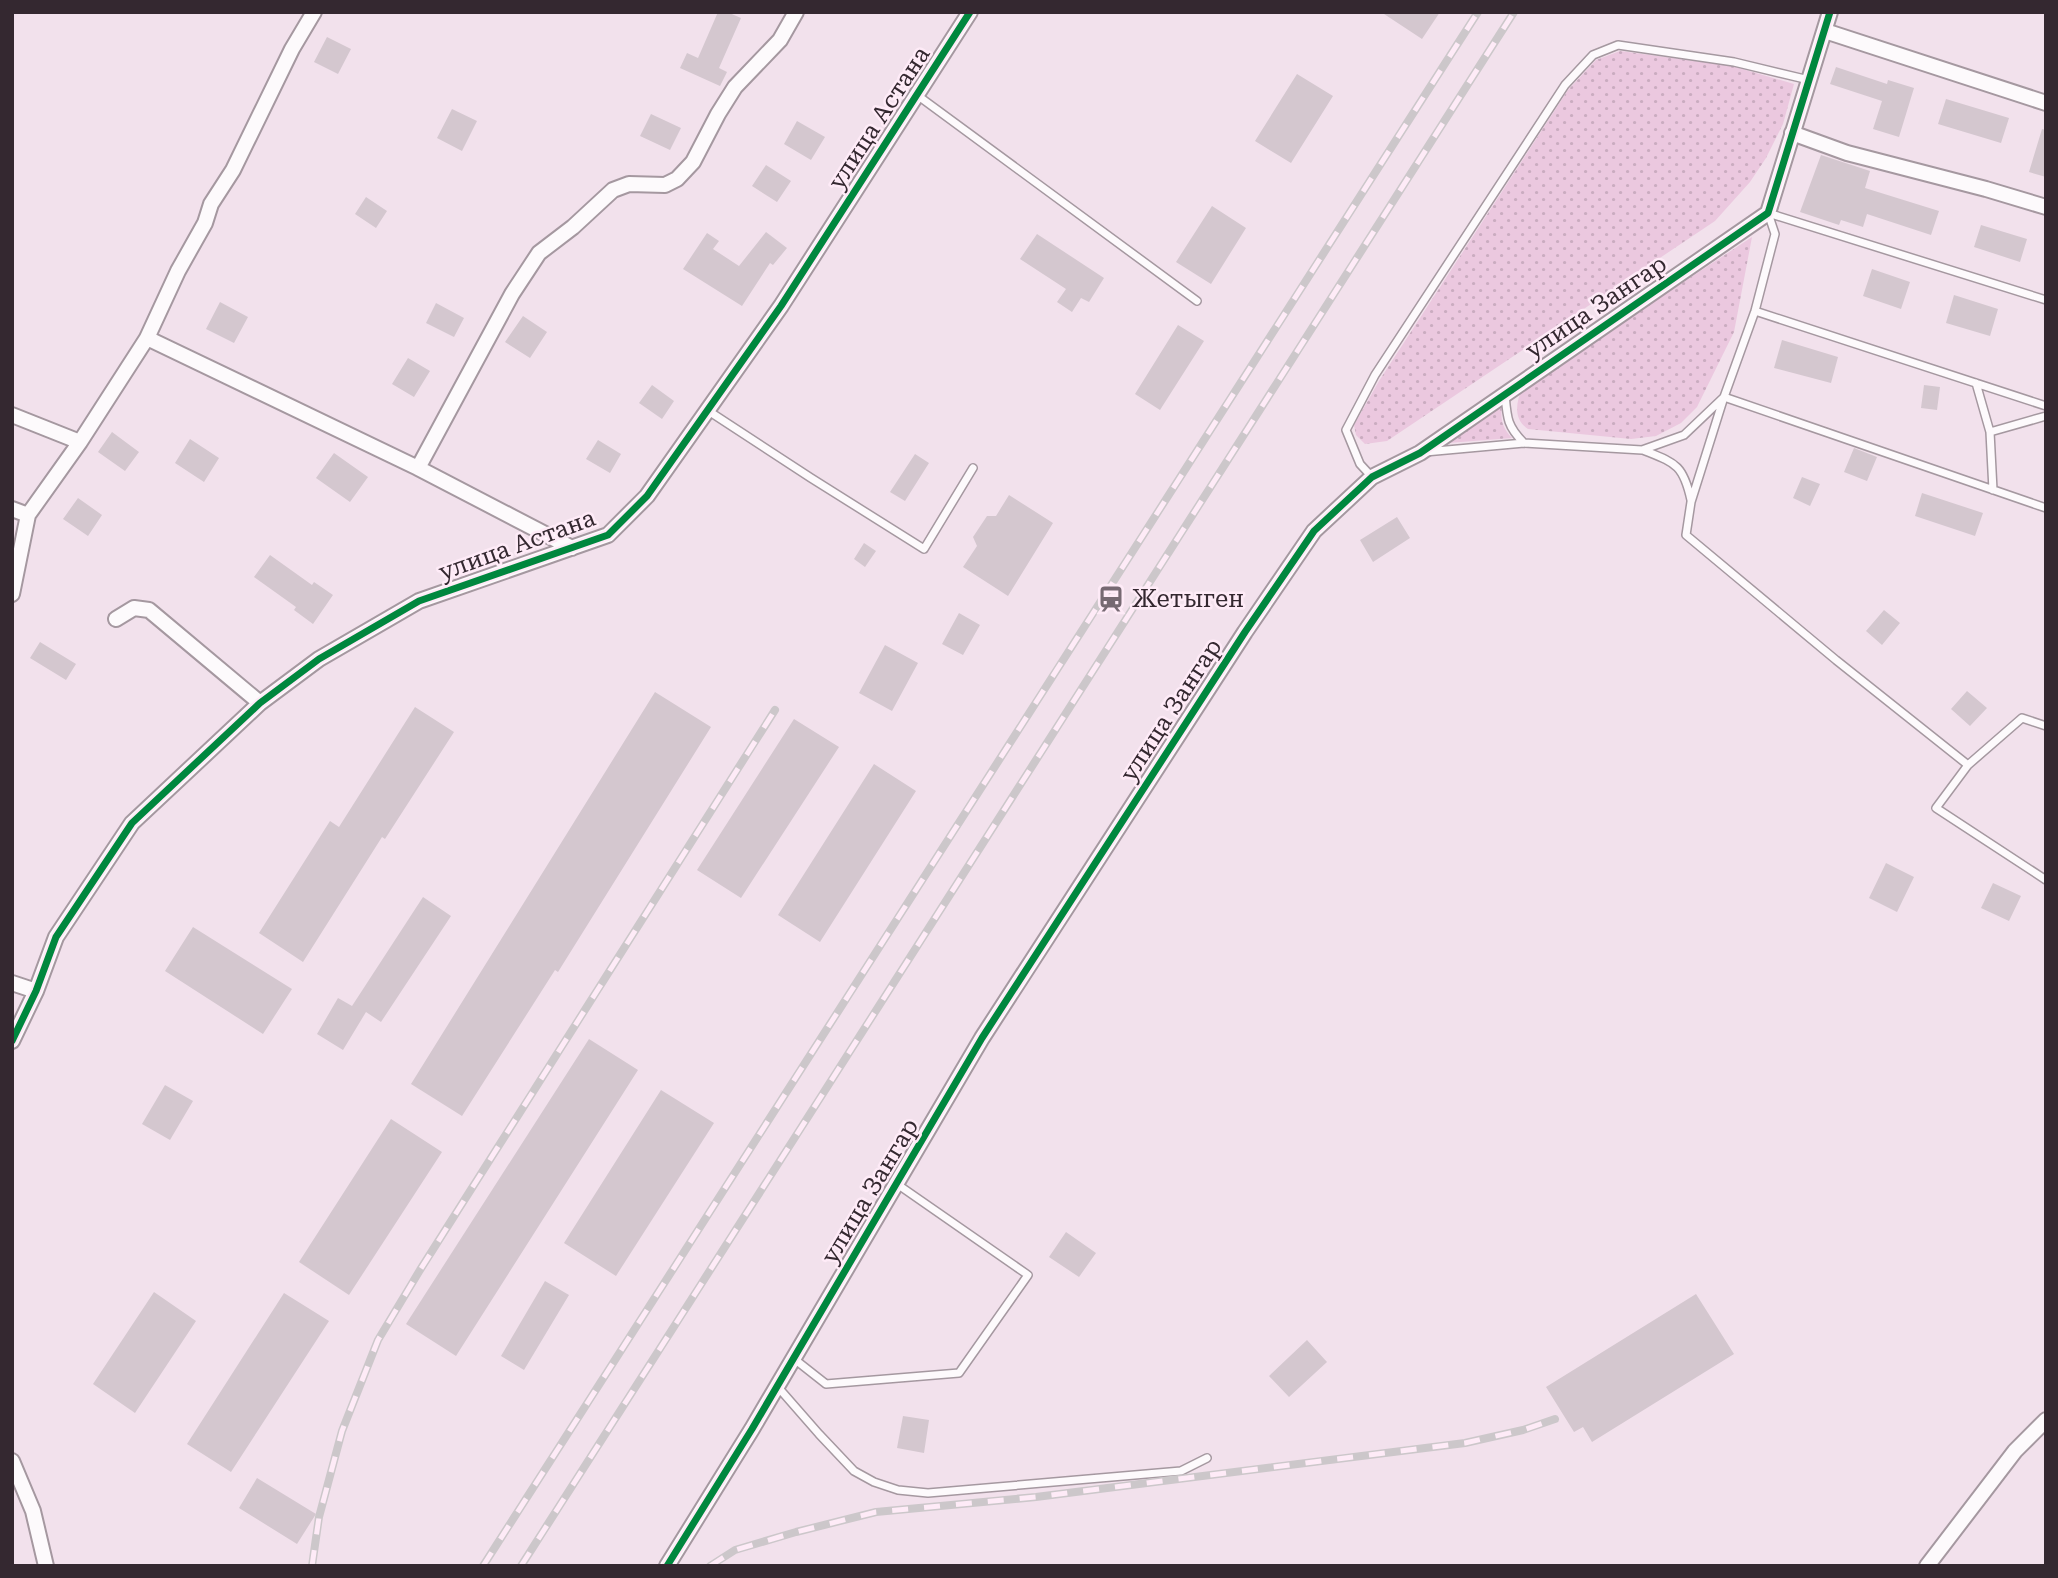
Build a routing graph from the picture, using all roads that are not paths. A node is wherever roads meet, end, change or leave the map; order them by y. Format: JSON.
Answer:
{"nodes":[{"id":1,"x":314,"y":12,"type":"edge"},
{"id":2,"x":796,"y":12,"type":"edge"},
{"id":3,"x":970,"y":12,"type":"edge"},
{"id":4,"x":1830,"y":12,"type":"edge"},
{"id":5,"x":1825,"y":31,"type":"junction"},
{"id":6,"x":1809,"y":80,"type":"junction"},
{"id":7,"x":917,"y":94,"type":"junction"},
{"id":8,"x":2046,"y":103,"type":"edge"},
{"id":9,"x":1792,"y":133,"type":"junction"},
{"id":10,"x":2046,"y":207,"type":"edge"},
{"id":11,"x":1768,"y":213,"type":"junction"},
{"id":12,"x":2046,"y":300,"type":"edge"},
{"id":13,"x":1197,"y":301,"type":"dead end"},
{"id":14,"x":1755,"y":311,"type":"junction"},
{"id":15,"x":147,"y":338,"type":"junction"},
{"id":16,"x":1976,"y":383,"type":"junction"},
{"id":17,"x":1505,"y":392,"type":"junction"},
{"id":18,"x":1724,"y":397,"type":"junction"},
{"id":19,"x":2046,"y":406,"type":"edge"},
{"id":20,"x":707,"y":410,"type":"junction"},
{"id":21,"x":12,"y":415,"type":"edge"},
{"id":22,"x":2046,"y":416,"type":"edge"},
{"id":23,"x":1990,"y":432,"type":"junction"},
{"id":24,"x":80,"y":442,"type":"junction"},
{"id":25,"x":1524,"y":443,"type":"junction"},
{"id":26,"x":1642,"y":450,"type":"junction"},
{"id":27,"x":1420,"y":453,"type":"junction"},
{"id":28,"x":418,"y":468,"type":"junction"},
{"id":29,"x":973,"y":468,"type":"dead end"},
{"id":30,"x":1372,"y":477,"type":"junction"},
{"id":31,"x":1993,"y":490,"type":"junction"},
{"id":32,"x":1691,"y":502,"type":"junction"},
{"id":33,"x":2046,"y":508,"type":"edge"},
{"id":34,"x":12,"y":509,"type":"edge"},
{"id":35,"x":28,"y":515,"type":"junction"},
{"id":36,"x":572,"y":548,"type":"junction"},
{"id":37,"x":12,"y":594,"type":"edge"},
{"id":38,"x":116,"y":619,"type":"dead end"},
{"id":39,"x":260,"y":704,"type":"junction"},
{"id":40,"x":2046,"y":726,"type":"edge"},
{"id":41,"x":1968,"y":765,"type":"junction"},
{"id":42,"x":2046,"y":880,"type":"edge"},
{"id":43,"x":12,"y":983,"type":"edge"},
{"id":44,"x":36,"y":991,"type":"junction"},
{"id":45,"x":12,"y":1041,"type":"edge"},
{"id":46,"x":896,"y":1183,"type":"junction"},
{"id":47,"x":793,"y":1358,"type":"junction"},
{"id":48,"x":777,"y":1386,"type":"junction"},
{"id":49,"x":2046,"y":1420,"type":"edge"},
{"id":50,"x":1207,"y":1458,"type":"dead end"},
{"id":51,"x":12,"y":1461,"type":"edge"},
{"id":52,"x":46,"y":1566,"type":"edge"},
{"id":53,"x":667,"y":1566,"type":"edge"},
{"id":54,"x":1927,"y":1566,"type":"edge"}],
"edges":[{"from":1,"to":15,"type":"street"},
{"from":2,"to":28,"type":"street"},
{"from":3,"to":7,"type":"street","name":"улица Астана"},
{"from":4,"to":5,"type":"street"},
{"from":5,"to":6,"type":"street"},
{"from":5,"to":8,"type":"street"},
{"from":6,"to":9,"type":"street"},
{"from":6,"to":30,"type":"lane"},
{"from":7,"to":13,"type":"lane"},
{"from":7,"to":20,"type":"street","name":"улица Астана"},
{"from":9,"to":10,"type":"street"},
{"from":9,"to":11,"type":"street"},
{"from":11,"to":12,"type":"lane"},
{"from":11,"to":14,"type":"lane"},
{"from":11,"to":17,"type":"street","name":"улица Зангар"},
{"from":14,"to":16,"type":"lane"},
{"from":14,"to":18,"type":"lane"},
{"from":15,"to":24,"type":"street"},
{"from":15,"to":28,"type":"street"},
{"from":16,"to":19,"type":"lane"},
{"from":16,"to":23,"type":"lane"},
{"from":17,"to":25,"type":"lane"},
{"from":17,"to":27,"type":"street","name":"улица Зангар"},
{"from":18,"to":26,"type":"lane"},
{"from":18,"to":31,"type":"lane"},
{"from":18,"to":32,"type":"lane"},
{"from":20,"to":29,"type":"lane"},
{"from":20,"to":36,"type":"street","name":"улица Астана"},
{"from":21,"to":24,"type":"street"},
{"from":22,"to":23,"type":"lane"},
{"from":23,"to":31,"type":"lane"},
{"from":24,"to":35,"type":"street"},
{"from":25,"to":26,"type":"lane"},
{"from":25,"to":27,"type":"lane"},
{"from":26,"to":32,"type":"lane"},
{"from":27,"to":30,"type":"street","name":"улица Зангар"},
{"from":28,"to":36,"type":"street"},
{"from":30,"to":46,"type":"street","name":"улица Зангар"},
{"from":31,"to":33,"type":"lane"},
{"from":32,"to":41,"type":"lane"},
{"from":34,"to":35,"type":"street"},
{"from":35,"to":37,"type":"street"},
{"from":36,"to":39,"type":"street","name":"улица Астана"},
{"from":38,"to":39,"type":"street"},
{"from":39,"to":44,"type":"street","name":"улица Астана"},
{"from":40,"to":41,"type":"lane"},
{"from":41,"to":42,"type":"lane"},
{"from":43,"to":44,"type":"street"},
{"from":44,"to":45,"type":"street","name":"улица Астана"},
{"from":46,"to":47,"type":"street","name":"улица Зангар"},
{"from":46,"to":47,"type":"lane"},
{"from":47,"to":48,"type":"street","name":"улица Зангар"},
{"from":48,"to":50,"type":"lane"},
{"from":48,"to":53,"type":"street","name":"улица Зангар"},
{"from":49,"to":54,"type":"street"},
{"from":51,"to":52,"type":"street"}]}
